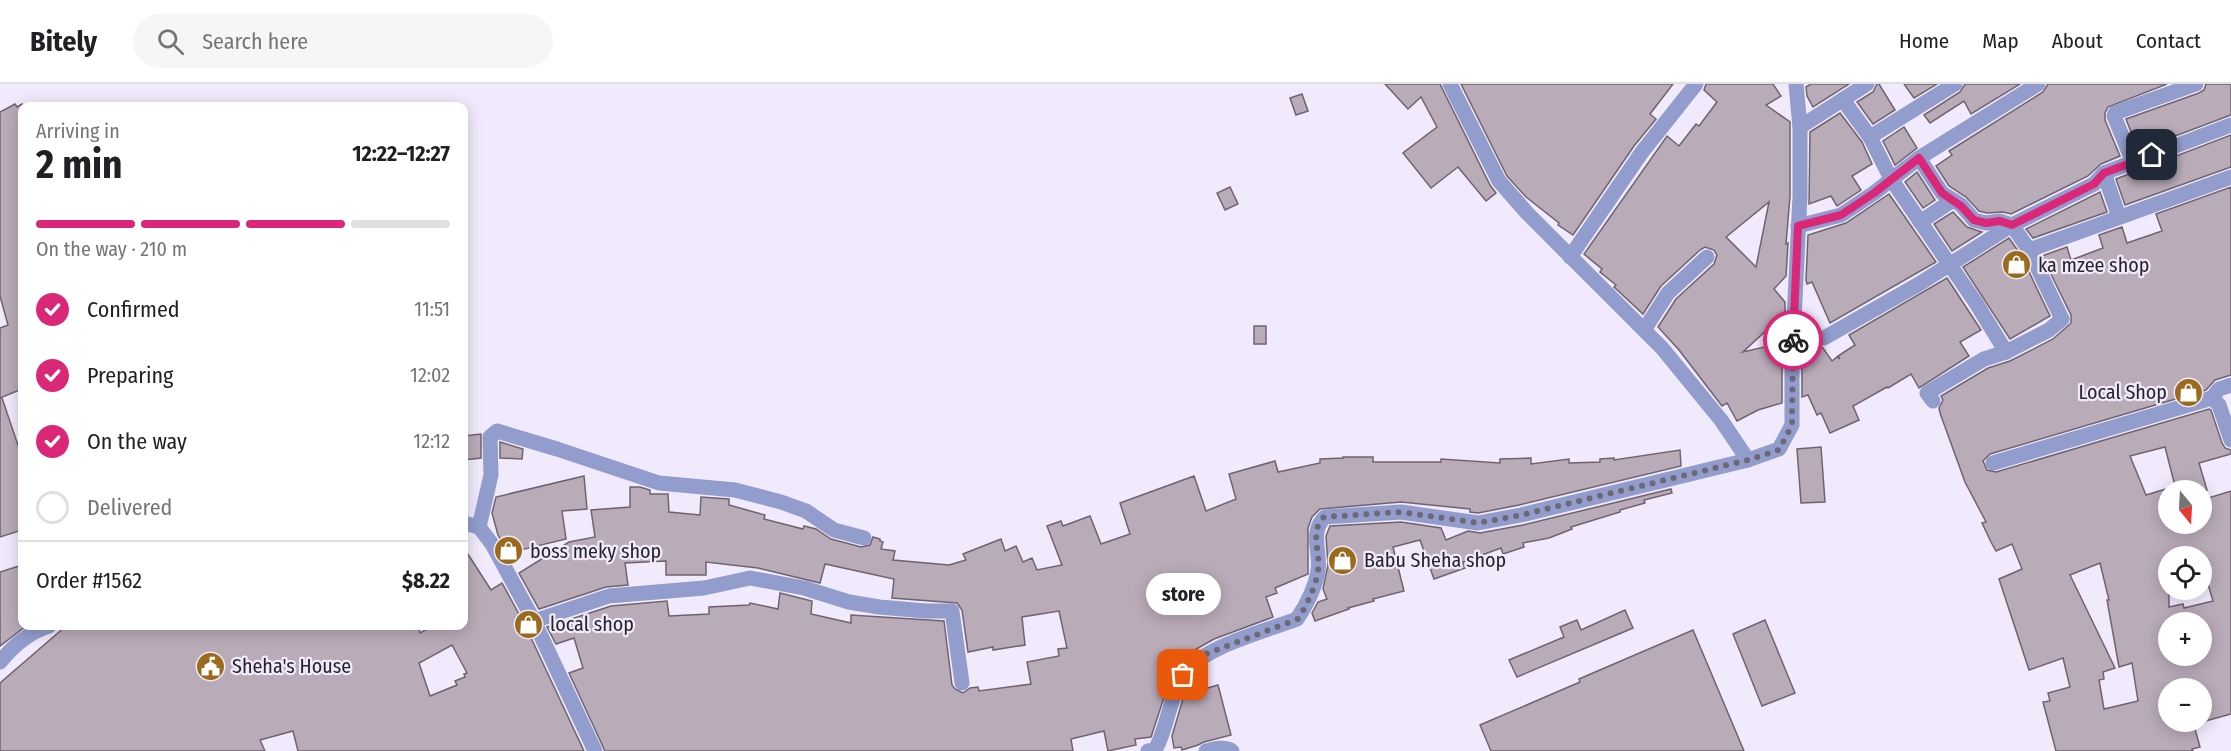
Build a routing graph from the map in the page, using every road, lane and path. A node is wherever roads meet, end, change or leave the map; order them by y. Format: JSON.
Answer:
{"nodes":[{"id":1,"x":1450,"y":84,"type":"edge"},
{"id":2,"x":1696,"y":84,"type":"edge"},
{"id":3,"x":1796,"y":84,"type":"edge"},
{"id":4,"x":1867,"y":84,"type":"edge"},
{"id":5,"x":1955,"y":84,"type":"edge"},
{"id":6,"x":2038,"y":84,"type":"edge"},
{"id":7,"x":2196,"y":84,"type":"edge"},
{"id":8,"x":1843,"y":100,"type":"junction"},
{"id":9,"x":2231,"y":125,"type":"edge"},
{"id":10,"x":1800,"y":127,"type":"junction"},
{"id":11,"x":1870,"y":137,"type":"junction"},
{"id":12,"x":1919,"y":158,"type":"junction"},
{"id":13,"x":2133,"y":162,"type":"junction"},
{"id":14,"x":2104,"y":173,"type":"junction"},
{"id":15,"x":2231,"y":177,"type":"edge"},
{"id":16,"x":1891,"y":179,"type":"junction"},
{"id":17,"x":1953,"y":200,"type":"junction"},
{"id":18,"x":2119,"y":217,"type":"junction"},
{"id":19,"x":1920,"y":222,"type":"junction"},
{"id":20,"x":2012,"y":225,"type":"junction"},
{"id":21,"x":1798,"y":226,"type":"junction"},
{"id":22,"x":2029,"y":250,"type":"junction"},
{"id":23,"x":1570,"y":257,"type":"junction"},
{"id":24,"x":1707,"y":257,"type":"dead end"},
{"id":25,"x":1950,"y":264,"type":"junction"},
{"id":26,"x":1644,"y":330,"type":"junction"},
{"id":27,"x":1824,"y":338,"type":"dead end"},
{"id":28,"x":2006,"y":352,"type":"junction"},
{"id":29,"x":2231,"y":385,"type":"edge"},
{"id":30,"x":2212,"y":398,"type":"junction"},
{"id":31,"x":1933,"y":401,"type":"dead end"},
{"id":32,"x":2231,"y":440,"type":"edge"},
{"id":33,"x":1748,"y":460,"type":"junction"},
{"id":34,"x":1993,"y":463,"type":"dead end"},
{"id":35,"x":468,"y":524,"type":"edge"},
{"id":36,"x":479,"y":527,"type":"junction"},
{"id":37,"x":864,"y":538,"type":"dead end"},
{"id":38,"x":534,"y":621,"type":"junction"},
{"id":39,"x":37,"y":630,"type":"edge"},
{"id":40,"x":0,"y":662,"type":"edge"},
{"id":41,"x":962,"y":683,"type":"dead end"},
{"id":42,"x":595,"y":751,"type":"edge"},
{"id":43,"x":1153,"y":751,"type":"edge"},
{"id":44,"x":1206,"y":751,"type":"edge"},
{"id":45,"x":1232,"y":751,"type":"edge"}],
"edges":[{"from":1,"to":23,"type":"street"},
{"from":2,"to":23,"type":"street"},
{"from":3,"to":10,"type":"street"},
{"from":4,"to":8,"type":"street"},
{"from":5,"to":11,"type":"street"},
{"from":6,"to":12,"type":"street"},
{"from":7,"to":13,"type":"street"},
{"from":8,"to":10,"type":"street"},
{"from":8,"to":11,"type":"street"},
{"from":9,"to":13,"type":"street"},
{"from":10,"to":21,"type":"street"},
{"from":11,"to":16,"type":"street"},
{"from":12,"to":16,"type":"street"},
{"from":12,"to":17,"type":"street"},
{"from":13,"to":14,"type":"street"},
{"from":14,"to":18,"type":"street"},
{"from":14,"to":20,"type":"street"},
{"from":15,"to":18,"type":"street"},
{"from":16,"to":19,"type":"street"},
{"from":16,"to":21,"type":"street"},
{"from":17,"to":19,"type":"street"},
{"from":17,"to":20,"type":"street"},
{"from":18,"to":22,"type":"street"},
{"from":19,"to":25,"type":"street"},
{"from":20,"to":22,"type":"street"},
{"from":20,"to":25,"type":"street"},
{"from":21,"to":33,"type":"street"},
{"from":22,"to":28,"type":"street"},
{"from":23,"to":26,"type":"street"},
{"from":24,"to":26,"type":"street"},
{"from":25,"to":27,"type":"street"},
{"from":25,"to":28,"type":"street"},
{"from":26,"to":33,"type":"street"},
{"from":28,"to":31,"type":"street"},
{"from":29,"to":30,"type":"street"},
{"from":30,"to":32,"type":"street"},
{"from":30,"to":34,"type":"street"},
{"from":33,"to":43,"type":"street"},
{"from":35,"to":36,"type":"street"},
{"from":36,"to":37,"type":"street"},
{"from":36,"to":38,"type":"street"},
{"from":38,"to":41,"type":"street"},
{"from":38,"to":42,"type":"street"},
{"from":39,"to":40,"type":"street"},
{"from":44,"to":45,"type":"street"}]}
